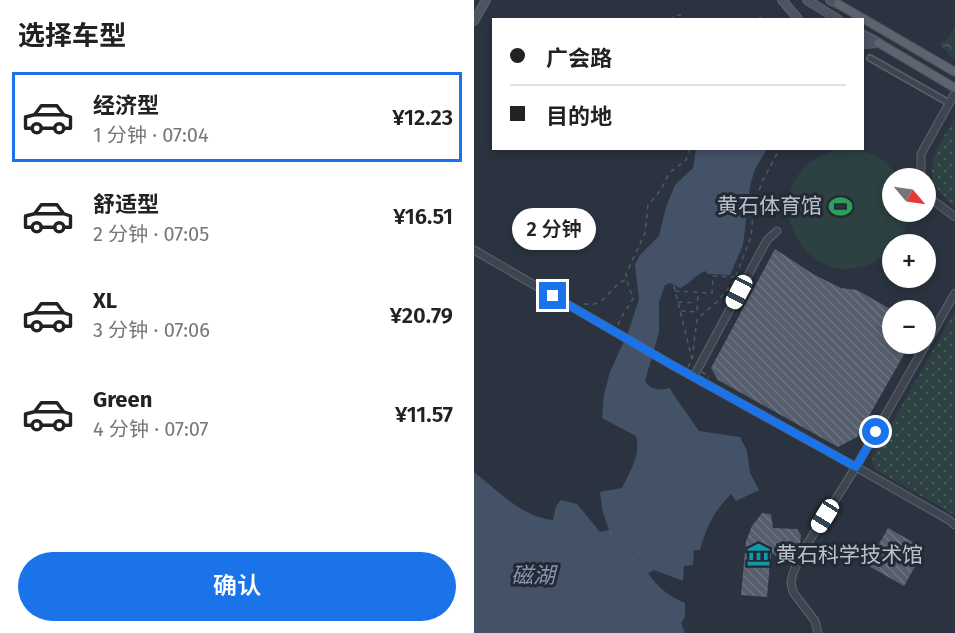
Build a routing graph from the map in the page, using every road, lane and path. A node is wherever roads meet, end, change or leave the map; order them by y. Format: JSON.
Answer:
{"nodes":[{"id":1,"x":486,"y":0,"type":"edge"},
{"id":2,"x":782,"y":0,"type":"edge"},
{"id":3,"x":807,"y":0,"type":"edge"},
{"id":4,"x":834,"y":2,"type":"edge"},
{"id":5,"x":672,"y":18,"type":"edge"},
{"id":6,"x":686,"y":18,"type":"edge"},
{"id":7,"x":797,"y":18,"type":"edge"},
{"id":8,"x":836,"y":18,"type":"edge"},
{"id":9,"x":862,"y":18,"type":"edge"},
{"id":10,"x":864,"y":19,"type":"edge"},
{"id":11,"x":474,"y":21,"type":"edge"},
{"id":12,"x":864,"y":35,"type":"edge"},
{"id":13,"x":879,"y":43,"type":"junction"},
{"id":14,"x":864,"y":44,"type":"edge"},
{"id":15,"x":870,"y":58,"type":"dead end"},
{"id":16,"x":955,"y":72,"type":"edge"},
{"id":17,"x":955,"y":88,"type":"edge"},
{"id":18,"x":955,"y":93,"type":"edge"},
{"id":19,"x":949,"y":103,"type":"junction"},
{"id":20,"x":689,"y":150,"type":"edge"},
{"id":21,"x":779,"y":150,"type":"edge"},
{"id":22,"x":921,"y":168,"type":"edge"},
{"id":23,"x":936,"y":203,"type":"edge"},
{"id":24,"x":955,"y":217,"type":"edge"},
{"id":25,"x":777,"y":231,"type":"dead end"},
{"id":26,"x":474,"y":250,"type":"edge"},
{"id":27,"x":736,"y":277,"type":"junction"},
{"id":28,"x":626,"y":280,"type":"junction"},
{"id":29,"x":674,"y":286,"type":"dead end"},
{"id":30,"x":675,"y":291,"type":"junction"},
{"id":31,"x":698,"y":292,"type":"junction"},
{"id":32,"x":955,"y":293,"type":"edge"},
{"id":33,"x":678,"y":302,"type":"junction"},
{"id":34,"x":697,"y":303,"type":"junction"},
{"id":35,"x":584,"y":304,"type":"dead end"},
{"id":36,"x":680,"y":311,"type":"junction"},
{"id":37,"x":697,"y":312,"type":"junction"},
{"id":38,"x":697,"y":319,"type":"junction"},
{"id":39,"x":615,"y":327,"type":"junction"},
{"id":40,"x":692,"y":360,"type":"junction"},
{"id":41,"x":689,"y":365,"type":"dead end"},
{"id":42,"x":694,"y":376,"type":"junction"},
{"id":43,"x":856,"y":467,"type":"junction"},
{"id":44,"x":955,"y":525,"type":"edge"},
{"id":45,"x":609,"y":530,"type":"dead end"},
{"id":46,"x":647,"y":573,"type":"dead end"},
{"id":47,"x":818,"y":633,"type":"edge"}],
"edges":[{"from":1,"to":11,"type":"main road"},
{"from":2,"to":7,"type":"main road"},
{"from":3,"to":8,"type":"main road"},
{"from":4,"to":9,"type":"main road"},
{"from":5,"to":6,"type":"path"},
{"from":10,"to":16,"type":"main road"},
{"from":12,"to":13,"type":"main road"},
{"from":13,"to":14,"type":"main road"},
{"from":13,"to":17,"type":"main road"},
{"from":15,"to":19,"type":"street"},
{"from":18,"to":19,"type":"street"},
{"from":19,"to":22,"type":"street"},
{"from":20,"to":28,"type":"path"},
{"from":21,"to":27,"type":"path"},
{"from":23,"to":24,"type":"street"},
{"from":25,"to":42,"type":"street"},
{"from":26,"to":39,"type":"street"},
{"from":27,"to":31,"type":"path"},
{"from":27,"to":38,"type":"path"},
{"from":28,"to":35,"type":"path"},
{"from":28,"to":39,"type":"path"},
{"from":29,"to":30,"type":"path"},
{"from":30,"to":31,"type":"path"},
{"from":30,"to":33,"type":"path"},
{"from":31,"to":34,"type":"path"},
{"from":32,"to":43,"type":"street"},
{"from":33,"to":34,"type":"path"},
{"from":33,"to":36,"type":"path"},
{"from":34,"to":37,"type":"path"},
{"from":36,"to":37,"type":"path"},
{"from":36,"to":40,"type":"path"},
{"from":37,"to":38,"type":"path"},
{"from":38,"to":40,"type":"path"},
{"from":39,"to":42,"type":"street"},
{"from":40,"to":41,"type":"path"},
{"from":42,"to":43,"type":"street"},
{"from":43,"to":44,"type":"street"},
{"from":43,"to":47,"type":"street"},
{"from":45,"to":46,"type":"path"}]}
